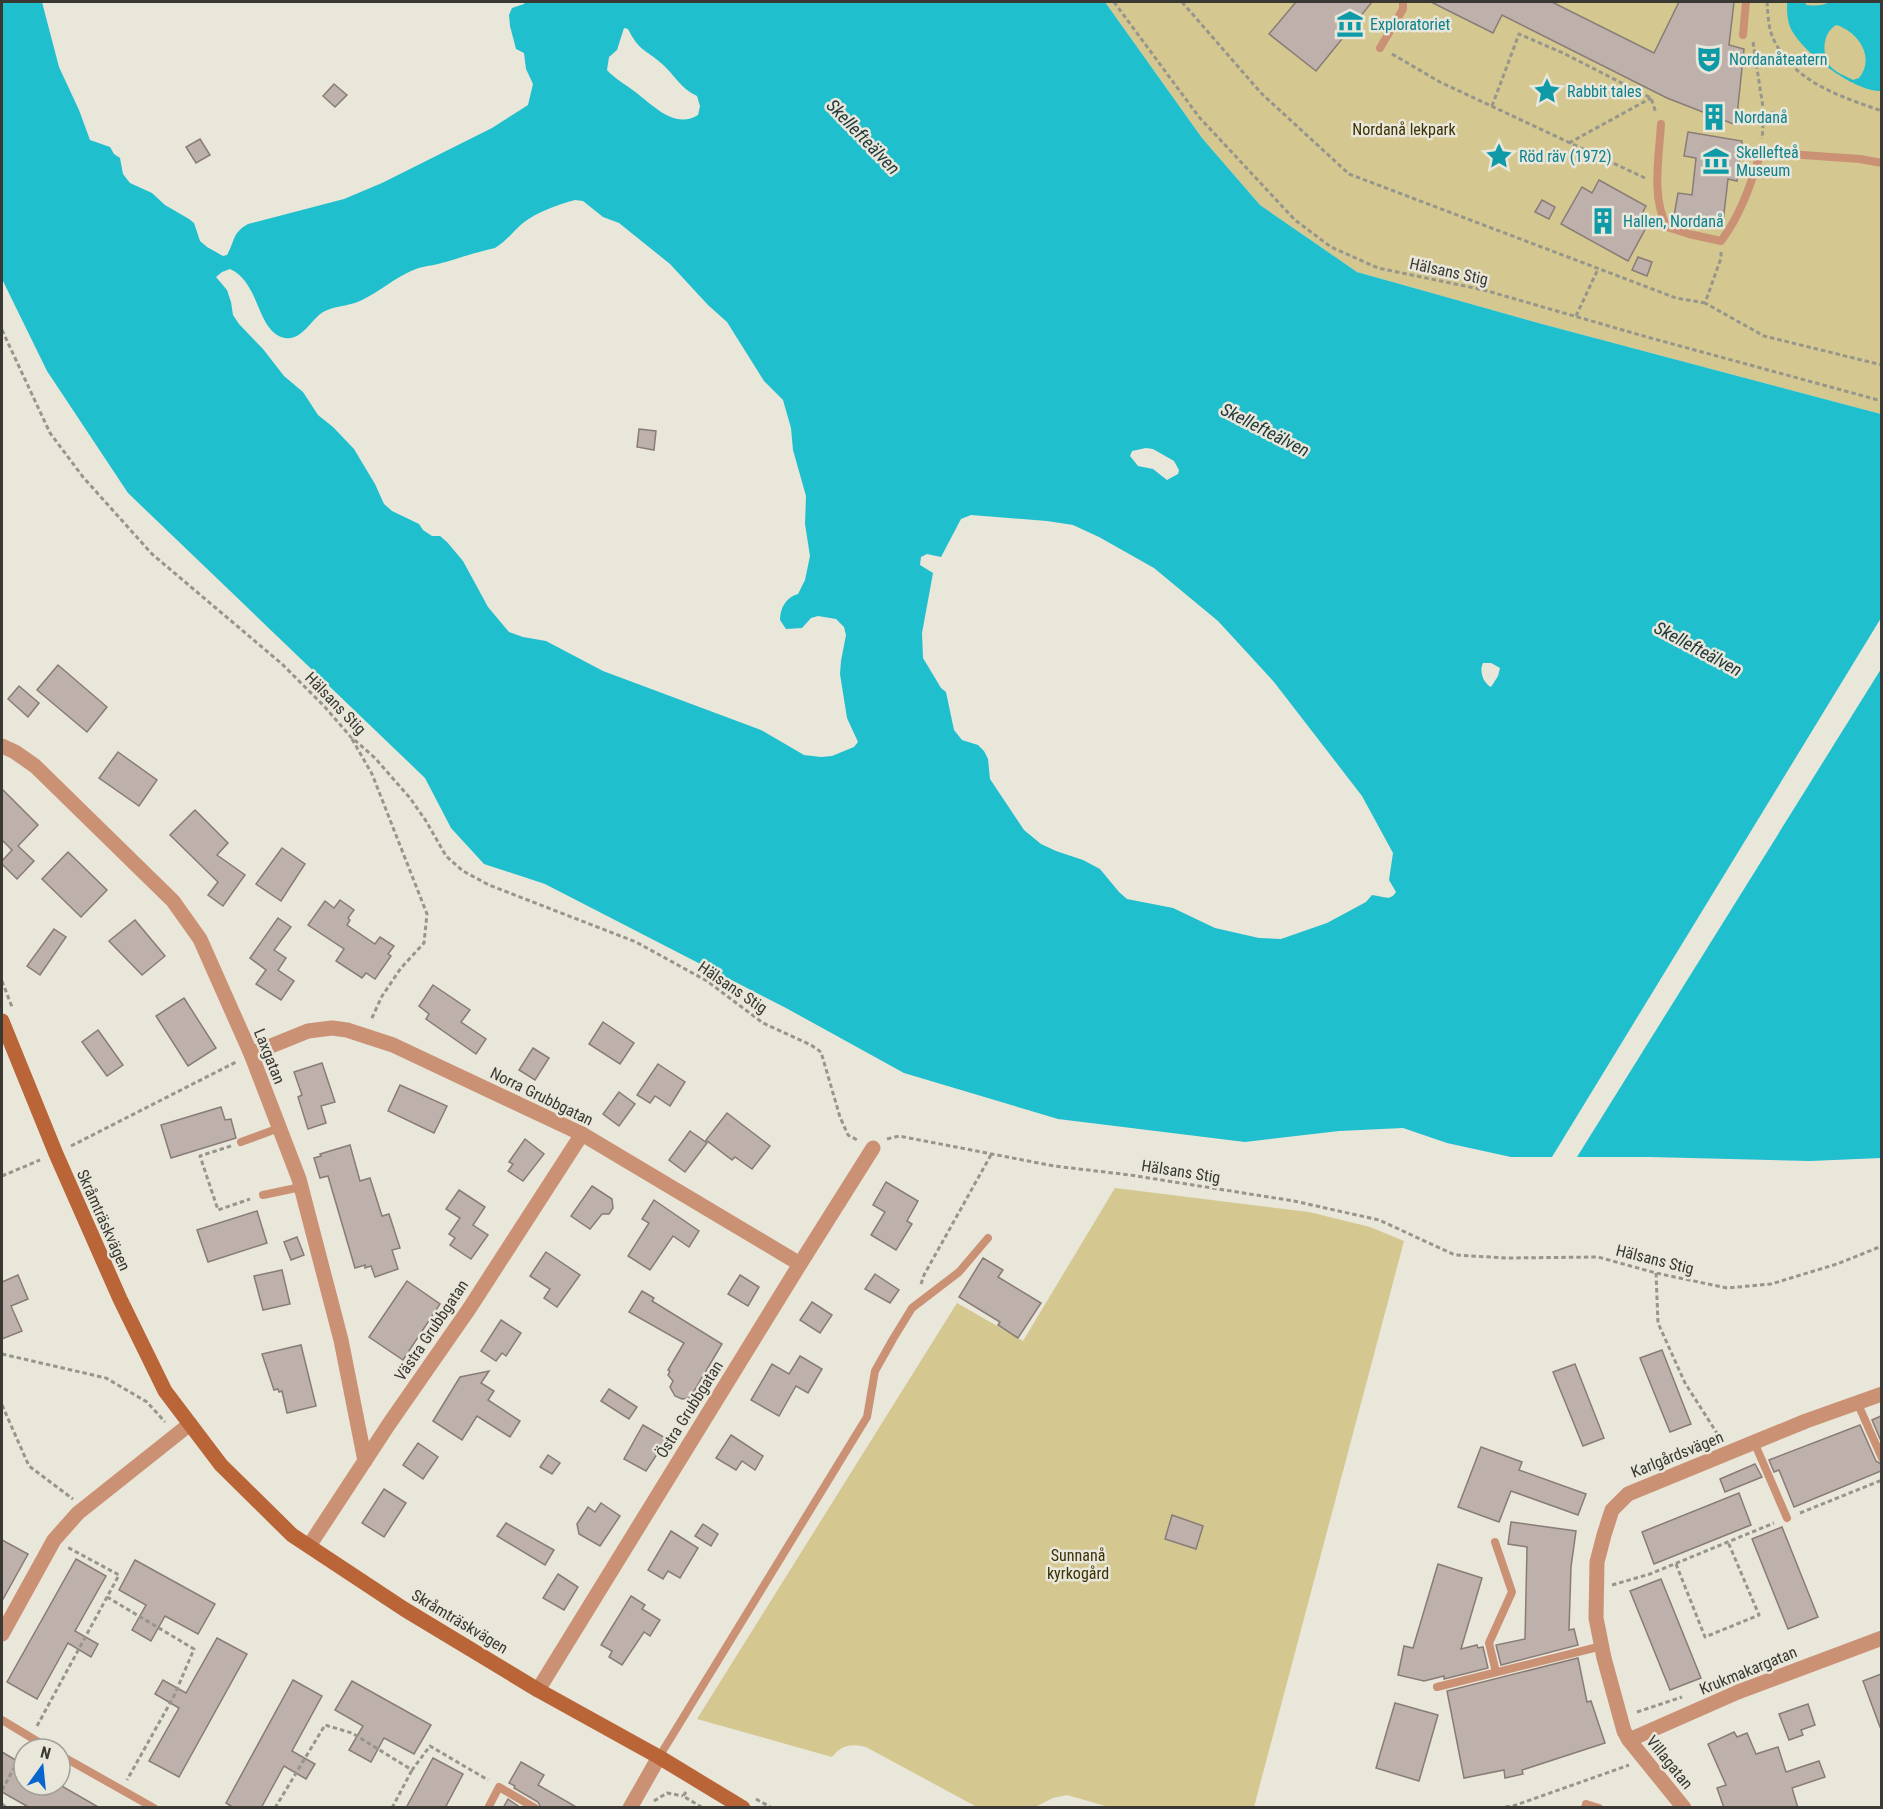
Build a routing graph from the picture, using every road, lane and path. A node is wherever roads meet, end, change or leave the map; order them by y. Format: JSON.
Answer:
{"nodes":[{"id":1,"x":1114,"y":2,"type":"edge"},
{"id":2,"x":1182,"y":2,"type":"edge"},
{"id":3,"x":1403,"y":2,"type":"edge"},
{"id":4,"x":1746,"y":2,"type":"edge"},
{"id":5,"x":1767,"y":2,"type":"edge"},
{"id":6,"x":1743,"y":35,"type":"joint"},
{"id":7,"x":1380,"y":48,"type":"joint"},
{"id":8,"x":1651,"y":98,"type":"junction"},
{"id":9,"x":1492,"y":106,"type":"junction"},
{"id":10,"x":1881,"y":111,"type":"edge"},
{"id":11,"x":1775,"y":112,"type":"dead end"},
{"id":12,"x":1764,"y":114,"type":"junction"},
{"id":13,"x":1661,"y":124,"type":"joint"},
{"id":14,"x":1569,"y":143,"type":"junction"},
{"id":15,"x":1761,"y":152,"type":"junction"},
{"id":16,"x":1881,"y":163,"type":"edge"},
{"id":17,"x":1657,"y":184,"type":"junction"},
{"id":18,"x":1721,"y":241,"type":"junction"},
{"id":19,"x":1598,"y":269,"type":"junction"},
{"id":20,"x":1705,"y":303,"type":"junction"},
{"id":21,"x":1576,"y":316,"type":"junction"},
{"id":22,"x":2,"y":330,"type":"edge"},
{"id":23,"x":1881,"y":365,"type":"edge"},
{"id":24,"x":1881,"y":401,"type":"edge"},
{"id":25,"x":350,"y":736,"type":"junction"},
{"id":26,"x":2,"y":746,"type":"edge"},
{"id":27,"x":2,"y":981,"type":"edge"},
{"id":28,"x":9,"y":1019,"type":"edge"},
{"id":29,"x":366,"y":1036,"type":"junction"},
{"id":30,"x":251,"y":1054,"type":"junction"},
{"id":31,"x":279,"y":1128,"type":"junction"},
{"id":32,"x":582,"y":1134,"type":"junction"},
{"id":33,"x":241,"y":1142,"type":"joint"},
{"id":34,"x":873,"y":1148,"type":"junction"},
{"id":35,"x":992,"y":1153,"type":"junction"},
{"id":36,"x":56,"y":1154,"type":"junction"},
{"id":37,"x":2,"y":1176,"type":"edge"},
{"id":38,"x":301,"y":1187,"type":"junction"},
{"id":39,"x":263,"y":1195,"type":"joint"},
{"id":40,"x":988,"y":1238,"type":"dead end"},
{"id":41,"x":1881,"y":1246,"type":"edge"},
{"id":42,"x":800,"y":1264,"type":"junction"},
{"id":43,"x":1656,"y":1273,"type":"junction"},
{"id":44,"x":912,"y":1308,"type":"junction"},
{"id":45,"x":2,"y":1354,"type":"edge"},
{"id":46,"x":1881,"y":1394,"type":"edge"},
{"id":47,"x":1857,"y":1402,"type":"junction"},
{"id":48,"x":2,"y":1405,"type":"edge"},
{"id":49,"x":190,"y":1424,"type":"junction"},
{"id":50,"x":176,"y":1435,"type":"junction"},
{"id":51,"x":1754,"y":1442,"type":"junction"},
{"id":52,"x":1729,"y":1453,"type":"junction"},
{"id":53,"x":1881,"y":1458,"type":"edge"},
{"id":54,"x":365,"y":1461,"type":"junction"},
{"id":55,"x":1881,"y":1479,"type":"edge"},
{"id":56,"x":84,"y":1507,"type":"junction"},
{"id":57,"x":1787,"y":1518,"type":"junction"},
{"id":58,"x":54,"y":1540,"type":"junction"},
{"id":59,"x":1495,"y":1542,"type":"dead end"},
{"id":60,"x":1728,"y":1542,"type":"junction"},
{"id":61,"x":309,"y":1546,"type":"junction"},
{"id":62,"x":1676,"y":1564,"type":"junction"},
{"id":63,"x":1596,"y":1590,"type":"junction"},
{"id":64,"x":107,"y":1597,"type":"junction"},
{"id":65,"x":2,"y":1634,"type":"edge"},
{"id":66,"x":1881,"y":1638,"type":"edge"},
{"id":67,"x":1602,"y":1646,"type":"junction"},
{"id":68,"x":1496,"y":1672,"type":"junction"},
{"id":69,"x":1437,"y":1687,"type":"dead end"},
{"id":70,"x":538,"y":1690,"type":"junction"},
{"id":71,"x":2,"y":1720,"type":"edge"},
{"id":72,"x":29,"y":1737,"type":"edge"},
{"id":73,"x":32,"y":1737,"type":"edge"},
{"id":74,"x":1629,"y":1740,"type":"junction"},
{"id":75,"x":659,"y":1757,"type":"junction"},
{"id":76,"x":1644,"y":1759,"type":"junction"},
{"id":77,"x":72,"y":1762,"type":"edge"},
{"id":78,"x":412,"y":1770,"type":"junction"},
{"id":79,"x":12,"y":1772,"type":"edge"},
{"id":80,"x":499,"y":1787,"type":"junction"},
{"id":81,"x":2,"y":1790,"type":"edge"},
{"id":82,"x":121,"y":1790,"type":"junction"},
{"id":83,"x":683,"y":1796,"type":"dead end"},
{"id":84,"x":2,"y":1804,"type":"edge"},
{"id":85,"x":1512,"y":1807,"type":"edge"},
{"id":86,"x":7,"y":1808,"type":"edge"},
{"id":87,"x":154,"y":1808,"type":"edge"},
{"id":88,"x":275,"y":1808,"type":"edge"},
{"id":89,"x":392,"y":1808,"type":"edge"},
{"id":90,"x":489,"y":1808,"type":"edge"},
{"id":91,"x":535,"y":1808,"type":"edge"},
{"id":92,"x":630,"y":1808,"type":"edge"},
{"id":93,"x":650,"y":1808,"type":"edge"},
{"id":94,"x":743,"y":1808,"type":"edge"},
{"id":95,"x":1498,"y":1808,"type":"edge"},
{"id":96,"x":1585,"y":1808,"type":"edge"},
{"id":97,"x":1599,"y":1808,"type":"edge"},
{"id":98,"x":1684,"y":1808,"type":"edge"}],
"edges":[{"from":1,"to":21,"type":"path","name":"Hälsans Stig"},
{"from":2,"to":19,"type":"path"},
{"from":3,"to":7,"type":"lane"},
{"from":4,"to":6,"type":"lane"},
{"from":5,"to":10,"type":"path"},
{"from":6,"to":12,"type":"path"},
{"from":7,"to":9,"type":"path"},
{"from":8,"to":9,"type":"path"},
{"from":8,"to":13,"type":"path"},
{"from":8,"to":14,"type":"path"},
{"from":9,"to":14,"type":"path"},
{"from":11,"to":12,"type":"path"},
{"from":12,"to":15,"type":"path"},
{"from":13,"to":17,"type":"lane"},
{"from":14,"to":17,"type":"path"},
{"from":15,"to":16,"type":"lane"},
{"from":15,"to":18,"type":"lane"},
{"from":17,"to":18,"type":"lane"},
{"from":18,"to":20,"type":"path"},
{"from":19,"to":20,"type":"path"},
{"from":19,"to":21,"type":"path"},
{"from":20,"to":23,"type":"path"},
{"from":21,"to":24,"type":"path","name":"Hälsans Stig"},
{"from":22,"to":25,"type":"path","name":"Hälsans Stig"},
{"from":25,"to":29,"type":"path"},
{"from":25,"to":34,"type":"path","name":"Hälsans Stig"},
{"from":26,"to":30,"type":"street","name":"Laxgatan"},
{"from":27,"to":28,"type":"path"},
{"from":28,"to":36,"type":"main road","name":"Skråmträskvägen"},
{"from":29,"to":30,"type":"street","name":"Norra Grubbgatan"},
{"from":29,"to":32,"type":"street","name":"Norra Grubbgatan"},
{"from":30,"to":31,"type":"street","name":"Laxgatan"},
{"from":30,"to":36,"type":"path"},
{"from":31,"to":33,"type":"lane"},
{"from":31,"to":38,"type":"street","name":"Laxgatan"},
{"from":32,"to":42,"type":"street","name":"Norra Grubbgatan"},
{"from":32,"to":54,"type":"street","name":"Västra Grubbgatan"},
{"from":33,"to":39,"type":"path"},
{"from":34,"to":35,"type":"path","name":"Hälsans Stig"},
{"from":34,"to":42,"type":"street","name":"Östra Grubbgatan"},
{"from":35,"to":43,"type":"path","name":"Hälsans Stig"},
{"from":35,"to":44,"type":"path"},
{"from":36,"to":37,"type":"path"},
{"from":36,"to":49,"type":"main road","name":"Skråmträskvägen"},
{"from":38,"to":39,"type":"lane"},
{"from":38,"to":54,"type":"street","name":"Laxgatan"},
{"from":40,"to":44,"type":"lane"},
{"from":41,"to":43,"type":"path","name":"Hälsans Stig"},
{"from":42,"to":70,"type":"street","name":"Östra Grubbgatan"},
{"from":43,"to":52,"type":"path"},
{"from":44,"to":75,"type":"lane"},
{"from":45,"to":50,"type":"path"},
{"from":46,"to":47,"type":"street","name":"Karlgårdsvägen"},
{"from":47,"to":51,"type":"street","name":"Karlgårdsvägen"},
{"from":47,"to":53,"type":"lane"},
{"from":48,"to":56,"type":"path"},
{"from":49,"to":50,"type":"street"},
{"from":49,"to":61,"type":"main road","name":"Skråmträskvägen"},
{"from":50,"to":56,"type":"street"},
{"from":51,"to":52,"type":"street","name":"Karlgårdsvägen"},
{"from":51,"to":57,"type":"lane"},
{"from":52,"to":63,"type":"street","name":"Karlgårdsvägen"},
{"from":54,"to":61,"type":"street","name":"Västra Grubbgatan"},
{"from":55,"to":57,"type":"path"},
{"from":56,"to":58,"type":"street"},
{"from":57,"to":60,"type":"path"},
{"from":58,"to":64,"type":"path"},
{"from":58,"to":65,"type":"street"},
{"from":59,"to":68,"type":"lane"},
{"from":60,"to":62,"type":"path"},
{"from":60,"to":62,"type":"path"},
{"from":61,"to":70,"type":"main road","name":"Skråmträskvägen"},
{"from":62,"to":63,"type":"path"},
{"from":63,"to":67,"type":"street","name":"Karlgårdsvägen"},
{"from":64,"to":73,"type":"path"},
{"from":64,"to":82,"type":"path"},
{"from":66,"to":74,"type":"street","name":"Krukmakargatan"},
{"from":67,"to":68,"type":"lane"},
{"from":67,"to":74,"type":"street","name":"Karlgårdsvägen"},
{"from":68,"to":69,"type":"lane"},
{"from":70,"to":75,"type":"main road","name":"Skråmträskvägen"},
{"from":71,"to":72,"type":"lane"},
{"from":74,"to":76,"type":"street","name":"Villagatan"},
{"from":75,"to":92,"type":"street"},
{"from":75,"to":94,"type":"main road","name":"Skråmträskvägen"},
{"from":76,"to":85,"type":"path"},
{"from":76,"to":98,"type":"street","name":"Villagatan"},
{"from":77,"to":82,"type":"lane"},
{"from":78,"to":80,"type":"path"},
{"from":78,"to":88,"type":"path"},
{"from":78,"to":89,"type":"path"},
{"from":79,"to":81,"type":"path"},
{"from":80,"to":90,"type":"lane"},
{"from":80,"to":91,"type":"lane"},
{"from":82,"to":87,"type":"lane"},
{"from":83,"to":93,"type":"path"},
{"from":84,"to":86,"type":"path"},
{"from":85,"to":95,"type":"path"},
{"from":96,"to":97,"type":"lane"}]}
